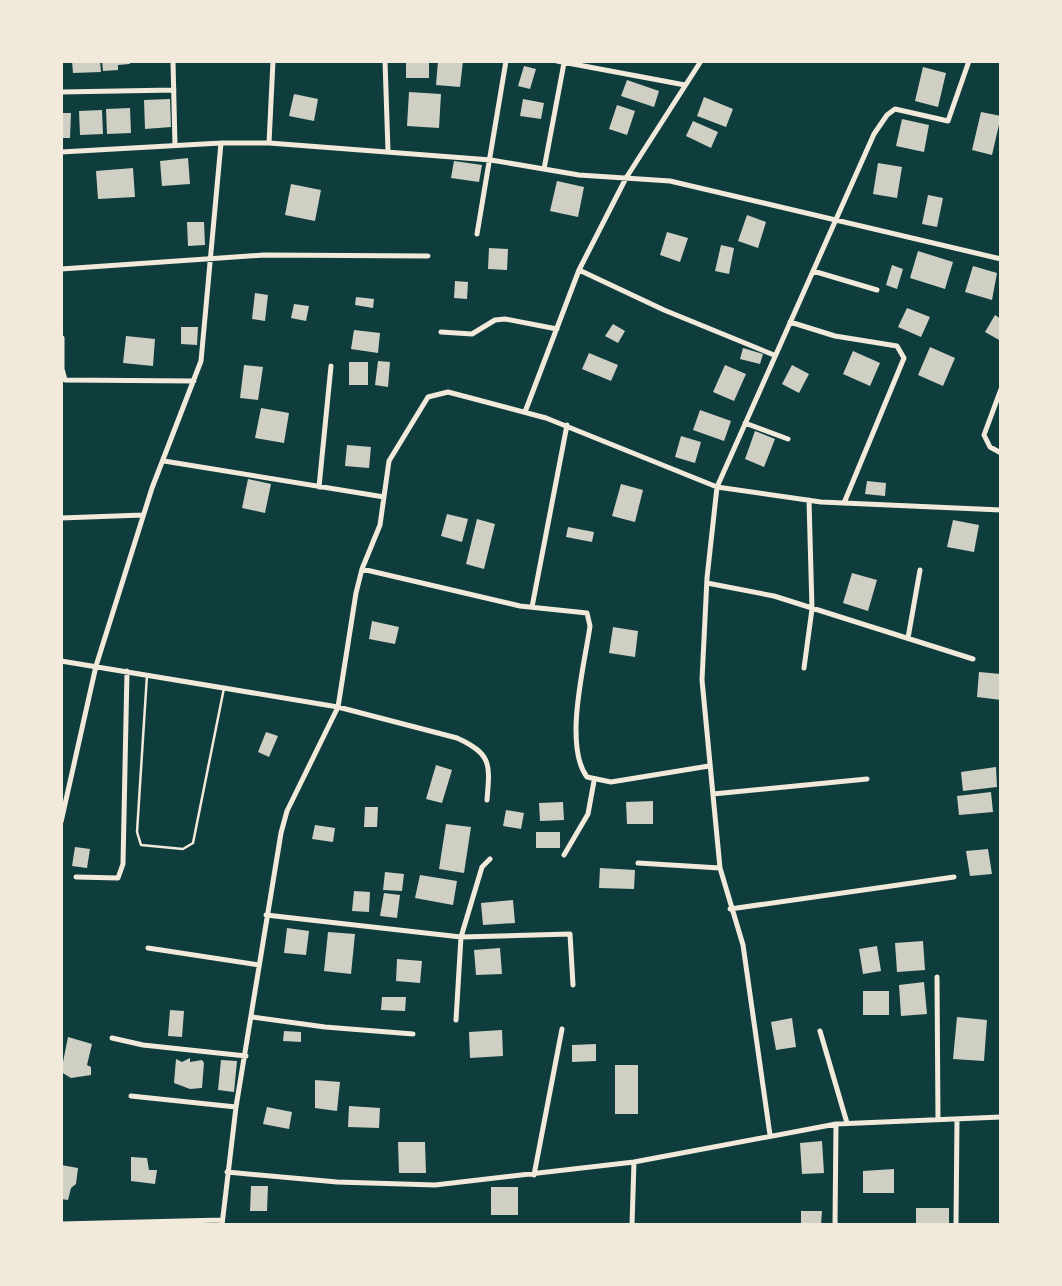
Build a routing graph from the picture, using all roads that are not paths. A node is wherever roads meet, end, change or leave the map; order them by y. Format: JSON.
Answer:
{"nodes":[{"id":1,"x":173,"y":61,"type":"edge"},
{"id":2,"x":272,"y":61,"type":"edge"},
{"id":3,"x":385,"y":61,"type":"edge"},
{"id":4,"x":506,"y":61,"type":"edge"},
{"id":5,"x":701,"y":61,"type":"edge"},
{"id":6,"x":969,"y":61,"type":"edge"},
{"id":7,"x":561,"y":62,"type":"edge"},
{"id":8,"x":685,"y":85,"type":"junction"},
{"id":9,"x":174,"y":90,"type":"junction"},
{"id":10,"x":61,"y":92,"type":"edge"},
{"id":11,"x":221,"y":143,"type":"junction"},
{"id":12,"x":269,"y":143,"type":"junction"},
{"id":13,"x":175,"y":145,"type":"junction"},
{"id":14,"x":388,"y":151,"type":"junction"},
{"id":15,"x":61,"y":152,"type":"edge"},
{"id":16,"x":491,"y":160,"type":"junction"},
{"id":17,"x":544,"y":169,"type":"junction"},
{"id":18,"x":626,"y":178,"type":"junction"},
{"id":19,"x":835,"y":222,"type":"junction"},
{"id":20,"x":477,"y":234,"type":"dead end"},
{"id":21,"x":428,"y":256,"type":"dead end"},
{"id":22,"x":210,"y":258,"type":"junction"},
{"id":23,"x":1001,"y":260,"type":"edge"},
{"id":24,"x":61,"y":269,"type":"edge"},
{"id":25,"x":579,"y":270,"type":"junction"},
{"id":26,"x":813,"y":271,"type":"junction"},
{"id":27,"x":877,"y":290,"type":"dead end"},
{"id":28,"x":790,"y":322,"type":"junction"},
{"id":29,"x":556,"y":329,"type":"junction"},
{"id":30,"x":441,"y":332,"type":"dead end"},
{"id":31,"x":62,"y":338,"type":"edge"},
{"id":32,"x":774,"y":355,"type":"junction"},
{"id":33,"x":331,"y":366,"type":"dead end"},
{"id":34,"x":194,"y":381,"type":"junction"},
{"id":35,"x":1001,"y":389,"type":"edge"},
{"id":36,"x":525,"y":412,"type":"junction"},
{"id":37,"x":745,"y":422,"type":"junction"},
{"id":38,"x":567,"y":425,"type":"junction"},
{"id":39,"x":788,"y":439,"type":"dead end"},
{"id":40,"x":1001,"y":453,"type":"edge"},
{"id":41,"x":164,"y":461,"type":"junction"},
{"id":42,"x":319,"y":487,"type":"junction"},
{"id":43,"x":717,"y":487,"type":"junction"},
{"id":44,"x":384,"y":497,"type":"junction"},
{"id":45,"x":809,"y":500,"type":"junction"},
{"id":46,"x":844,"y":503,"type":"junction"},
{"id":47,"x":1001,"y":510,"type":"edge"},
{"id":48,"x":144,"y":515,"type":"junction"},
{"id":49,"x":61,"y":518,"type":"edge"},
{"id":50,"x":362,"y":569,"type":"junction"},
{"id":51,"x":920,"y":570,"type":"dead end"},
{"id":52,"x":707,"y":583,"type":"junction"},
{"id":53,"x":532,"y":607,"type":"junction"},
{"id":54,"x":812,"y":609,"type":"junction"},
{"id":55,"x":908,"y":638,"type":"junction"},
{"id":56,"x":974,"y":659,"type":"dead end"},
{"id":57,"x":61,"y":661,"type":"edge"},
{"id":58,"x":96,"y":666,"type":"junction"},
{"id":59,"x":804,"y":668,"type":"dead end"},
{"id":60,"x":127,"y":671,"type":"junction"},
{"id":61,"x":146,"y":675,"type":"junction"},
{"id":62,"x":224,"y":688,"type":"junction"},
{"id":63,"x":338,"y":707,"type":"junction"},
{"id":64,"x":61,"y":763,"type":"edge"},
{"id":65,"x":72,"y":765,"type":"junction"},
{"id":66,"x":709,"y":766,"type":"junction"},
{"id":67,"x":867,"y":779,"type":"dead end"},
{"id":68,"x":594,"y":780,"type":"junction"},
{"id":69,"x":713,"y":794,"type":"junction"},
{"id":70,"x":487,"y":800,"type":"dead end"},
{"id":71,"x":61,"y":822,"type":"edge"},
{"id":72,"x":564,"y":855,"type":"dead end"},
{"id":73,"x":490,"y":859,"type":"dead end"},
{"id":74,"x":638,"y":863,"type":"dead end"},
{"id":75,"x":720,"y":868,"type":"junction"},
{"id":76,"x":76,"y":877,"type":"dead end"},
{"id":77,"x":954,"y":877,"type":"dead end"},
{"id":78,"x":730,"y":909,"type":"junction"},
{"id":79,"x":266,"y":915,"type":"junction"},
{"id":80,"x":461,"y":937,"type":"junction"},
{"id":81,"x":148,"y":948,"type":"dead end"},
{"id":82,"x":259,"y":965,"type":"junction"},
{"id":83,"x":937,"y":977,"type":"dead end"},
{"id":84,"x":573,"y":985,"type":"dead end"},
{"id":85,"x":252,"y":1017,"type":"junction"},
{"id":86,"x":456,"y":1020,"type":"dead end"},
{"id":87,"x":562,"y":1029,"type":"dead end"},
{"id":88,"x":820,"y":1031,"type":"dead end"},
{"id":89,"x":414,"y":1034,"type":"dead end"},
{"id":90,"x":112,"y":1038,"type":"dead end"},
{"id":91,"x":246,"y":1056,"type":"junction"},
{"id":92,"x":131,"y":1096,"type":"dead end"},
{"id":93,"x":236,"y":1107,"type":"junction"},
{"id":94,"x":1001,"y":1117,"type":"edge"},
{"id":95,"x":957,"y":1119,"type":"junction"},
{"id":96,"x":937,"y":1120,"type":"junction"},
{"id":97,"x":847,"y":1123,"type":"junction"},
{"id":98,"x":835,"y":1124,"type":"junction"},
{"id":99,"x":771,"y":1135,"type":"junction"},
{"id":100,"x":634,"y":1162,"type":"junction"},
{"id":101,"x":227,"y":1172,"type":"junction"},
{"id":102,"x":534,"y":1175,"type":"junction"},
{"id":103,"x":222,"y":1223,"type":"edge"},
{"id":104,"x":61,"y":1224,"type":"edge"},
{"id":105,"x":632,"y":1225,"type":"edge"},
{"id":106,"x":835,"y":1225,"type":"edge"},
{"id":107,"x":956,"y":1225,"type":"edge"}],
"edges":[{"from":1,"to":9,"type":"street"},
{"from":2,"to":12,"type":"street"},
{"from":3,"to":14,"type":"street"},
{"from":4,"to":16,"type":"street"},
{"from":5,"to":8,"type":"street"},
{"from":6,"to":19,"type":"street"},
{"from":7,"to":8,"type":"street"},
{"from":7,"to":17,"type":"street"},
{"from":8,"to":18,"type":"street"},
{"from":9,"to":10,"type":"street"},
{"from":9,"to":13,"type":"street"},
{"from":11,"to":12,"type":"street"},
{"from":11,"to":13,"type":"street"},
{"from":11,"to":22,"type":"street"},
{"from":12,"to":14,"type":"street"},
{"from":13,"to":15,"type":"street"},
{"from":14,"to":16,"type":"street"},
{"from":16,"to":17,"type":"street"},
{"from":16,"to":20,"type":"street"},
{"from":17,"to":18,"type":"street"},
{"from":18,"to":19,"type":"street"},
{"from":18,"to":25,"type":"street"},
{"from":19,"to":23,"type":"street"},
{"from":19,"to":26,"type":"street"},
{"from":21,"to":22,"type":"street"},
{"from":22,"to":24,"type":"street"},
{"from":22,"to":34,"type":"street"},
{"from":25,"to":29,"type":"street"},
{"from":25,"to":32,"type":"street"},
{"from":26,"to":27,"type":"street"},
{"from":26,"to":28,"type":"street"},
{"from":28,"to":32,"type":"street"},
{"from":28,"to":46,"type":"street"},
{"from":29,"to":30,"type":"street"},
{"from":29,"to":36,"type":"street"},
{"from":31,"to":34,"type":"street"},
{"from":32,"to":37,"type":"street"},
{"from":33,"to":42,"type":"street"},
{"from":34,"to":41,"type":"street"},
{"from":35,"to":40,"type":"street"},
{"from":36,"to":38,"type":"street"},
{"from":36,"to":44,"type":"street"},
{"from":37,"to":39,"type":"street"},
{"from":37,"to":43,"type":"street"},
{"from":38,"to":43,"type":"street"},
{"from":38,"to":53,"type":"street"},
{"from":41,"to":42,"type":"street"},
{"from":41,"to":48,"type":"street"},
{"from":42,"to":44,"type":"street"},
{"from":43,"to":45,"type":"street"},
{"from":43,"to":52,"type":"street"},
{"from":44,"to":50,"type":"street"},
{"from":45,"to":46,"type":"street"},
{"from":45,"to":54,"type":"street"},
{"from":46,"to":47,"type":"street"},
{"from":48,"to":49,"type":"street"},
{"from":48,"to":58,"type":"street"},
{"from":50,"to":53,"type":"street"},
{"from":50,"to":63,"type":"street"},
{"from":51,"to":55,"type":"street"},
{"from":52,"to":54,"type":"street"},
{"from":52,"to":66,"type":"street"},
{"from":53,"to":68,"type":"street"},
{"from":54,"to":55,"type":"street"},
{"from":54,"to":59,"type":"street"},
{"from":55,"to":56,"type":"street"},
{"from":57,"to":58,"type":"street"},
{"from":58,"to":60,"type":"street"},
{"from":58,"to":65,"type":"street"},
{"from":60,"to":61,"type":"street"},
{"from":60,"to":76,"type":"street"},
{"from":61,"to":62,"type":"street"},
{"from":61,"to":62,"type":"lane"},
{"from":62,"to":63,"type":"street"},
{"from":63,"to":70,"type":"street"},
{"from":63,"to":79,"type":"street"},
{"from":64,"to":65,"type":"street"},
{"from":65,"to":71,"type":"street"},
{"from":66,"to":68,"type":"street"},
{"from":66,"to":69,"type":"street"},
{"from":67,"to":69,"type":"street"},
{"from":68,"to":72,"type":"street"},
{"from":69,"to":75,"type":"street"},
{"from":73,"to":80,"type":"street"},
{"from":74,"to":75,"type":"street"},
{"from":75,"to":78,"type":"street"},
{"from":77,"to":78,"type":"street"},
{"from":78,"to":99,"type":"street"},
{"from":79,"to":80,"type":"street"},
{"from":79,"to":82,"type":"street"},
{"from":80,"to":84,"type":"street"},
{"from":80,"to":86,"type":"street"},
{"from":81,"to":82,"type":"street"},
{"from":82,"to":85,"type":"street"},
{"from":83,"to":96,"type":"street"},
{"from":85,"to":89,"type":"street"},
{"from":85,"to":91,"type":"street"},
{"from":87,"to":102,"type":"street"},
{"from":88,"to":97,"type":"street"},
{"from":90,"to":91,"type":"street"},
{"from":91,"to":93,"type":"street"},
{"from":92,"to":93,"type":"street"},
{"from":93,"to":101,"type":"street"},
{"from":94,"to":95,"type":"street"},
{"from":95,"to":96,"type":"street"},
{"from":95,"to":107,"type":"street"},
{"from":96,"to":97,"type":"street"},
{"from":97,"to":98,"type":"street"},
{"from":98,"to":99,"type":"street"},
{"from":98,"to":106,"type":"street"},
{"from":99,"to":100,"type":"street"},
{"from":100,"to":102,"type":"street"},
{"from":100,"to":105,"type":"street"},
{"from":101,"to":102,"type":"street"},
{"from":101,"to":103,"type":"street"},
{"from":103,"to":104,"type":"street"}]}
